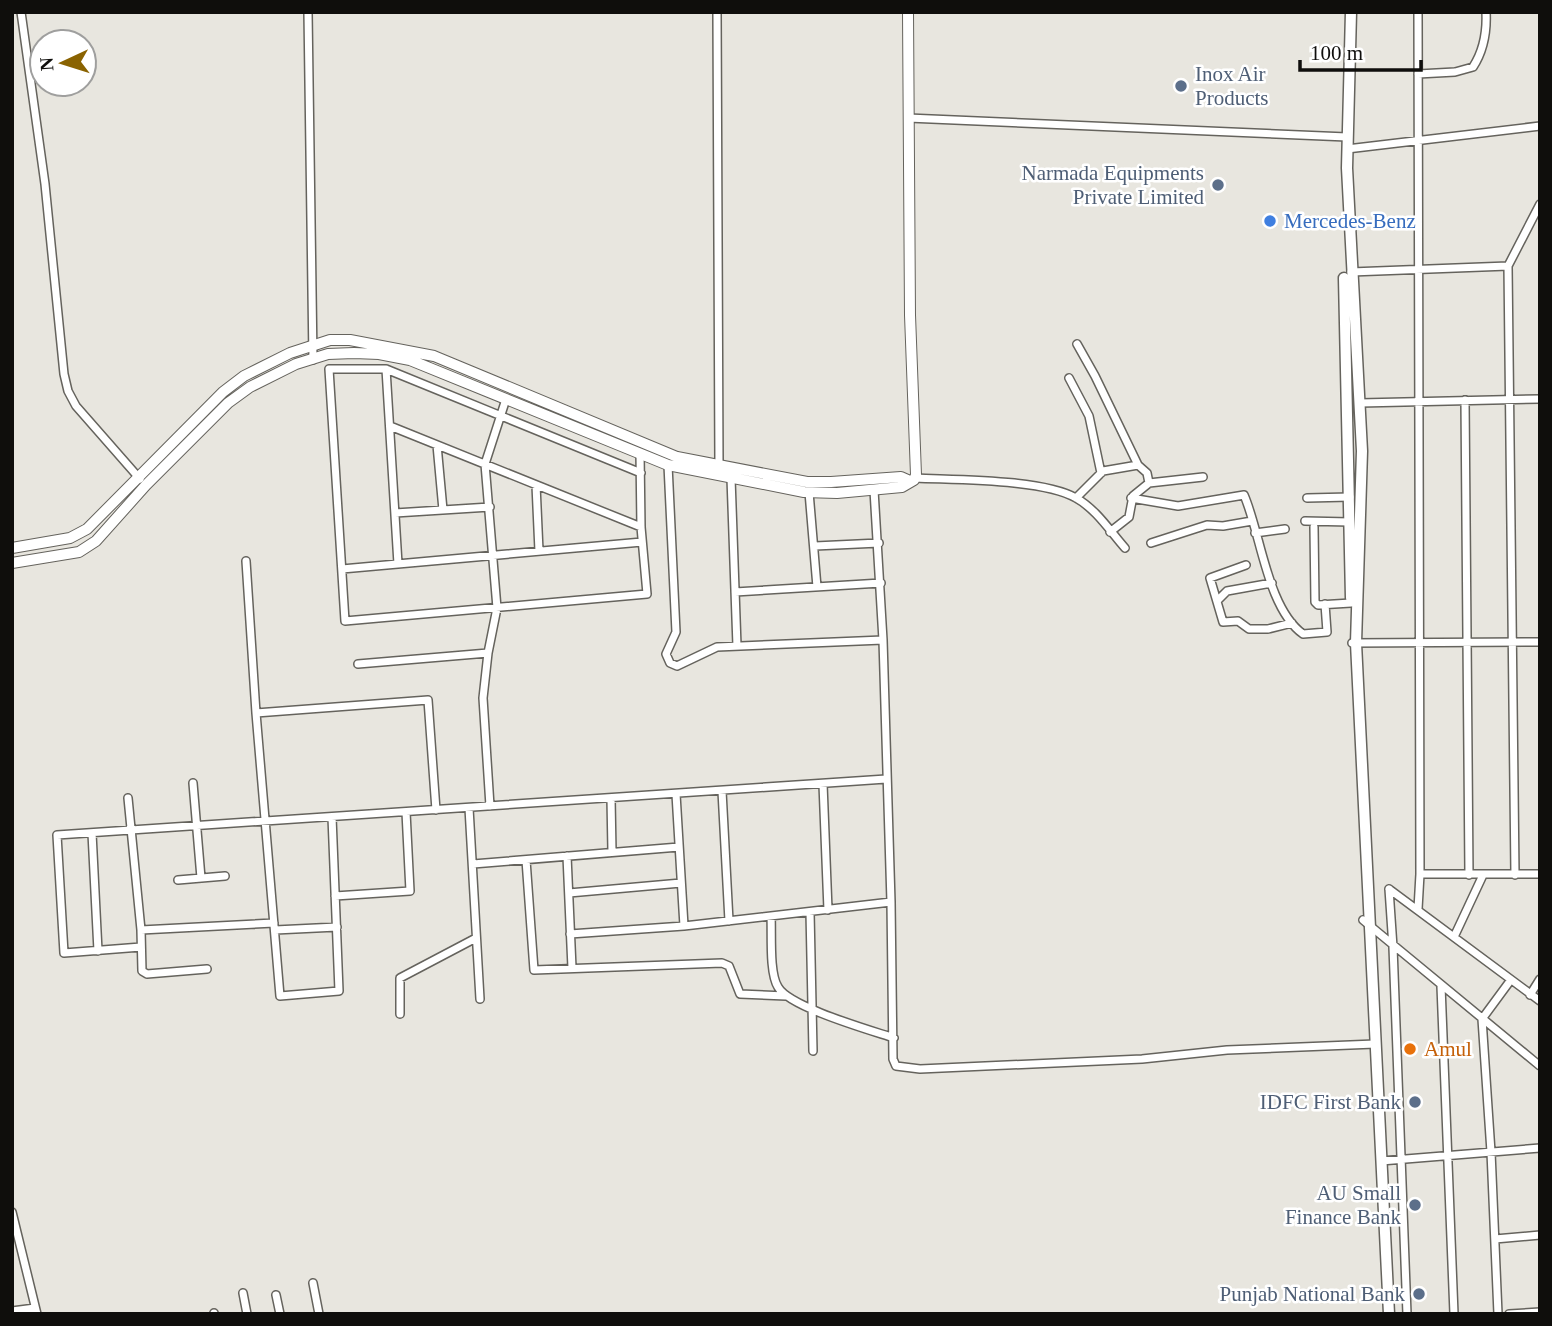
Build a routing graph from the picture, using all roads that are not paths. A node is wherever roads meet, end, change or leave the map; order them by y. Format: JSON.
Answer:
{"nodes":[{"id":1,"x":21,"y":12,"type":"edge"},
{"id":2,"x":308,"y":12,"type":"edge"},
{"id":3,"x":717,"y":12,"type":"edge"},
{"id":4,"x":908,"y":12,"type":"edge"},
{"id":5,"x":1348,"y":12,"type":"edge"},
{"id":6,"x":1418,"y":12,"type":"edge"},
{"id":7,"x":1486,"y":12,"type":"edge"},
{"id":8,"x":1418,"y":74,"type":"junction"},
{"id":9,"x":908,"y":118,"type":"junction"},
{"id":10,"x":1540,"y":126,"type":"edge"},
{"id":11,"x":1344,"y":136,"type":"junction"},
{"id":12,"x":1418,"y":141,"type":"junction"},
{"id":13,"x":1347,"y":149,"type":"junction"},
{"id":14,"x":1540,"y":204,"type":"edge"},
{"id":15,"x":1508,"y":266,"type":"junction"},
{"id":16,"x":1418,"y":270,"type":"junction"},
{"id":17,"x":1351,"y":272,"type":"junction"},
{"id":18,"x":313,"y":344,"type":"junction"},
{"id":19,"x":1077,"y":344,"type":"dead end"},
{"id":20,"x":313,"y":360,"type":"junction"},
{"id":21,"x":386,"y":369,"type":"junction"},
{"id":22,"x":1069,"y":378,"type":"dead end"},
{"id":23,"x":506,"y":399,"type":"junction"},
{"id":24,"x":1509,"y":399,"type":"junction"},
{"id":25,"x":1540,"y":399,"type":"edge"},
{"id":26,"x":1465,"y":400,"type":"junction"},
{"id":27,"x":1419,"y":401,"type":"junction"},
{"id":28,"x":1360,"y":403,"type":"junction"},
{"id":29,"x":500,"y":416,"type":"junction"},
{"id":30,"x":390,"y":426,"type":"junction"},
{"id":31,"x":437,"y":445,"type":"junction"},
{"id":32,"x":640,"y":453,"type":"junction"},
{"id":33,"x":485,"y":464,"type":"junction"},
{"id":34,"x":668,"y":464,"type":"junction"},
{"id":35,"x":719,"y":465,"type":"junction"},
{"id":36,"x":1138,"y":465,"type":"junction"},
{"id":37,"x":641,"y":473,"type":"junction"},
{"id":38,"x":1101,"y":473,"type":"junction"},
{"id":39,"x":138,"y":477,"type":"junction"},
{"id":40,"x":1203,"y":477,"type":"dead end"},
{"id":41,"x":731,"y":478,"type":"junction"},
{"id":42,"x":913,"y":479,"type":"junction"},
{"id":43,"x":1149,"y":483,"type":"junction"},
{"id":44,"x":146,"y":485,"type":"junction"},
{"id":45,"x":536,"y":485,"type":"junction"},
{"id":46,"x":874,"y":490,"type":"junction"},
{"id":47,"x":809,"y":492,"type":"junction"},
{"id":48,"x":1350,"y":497,"type":"junction"},
{"id":49,"x":1076,"y":498,"type":"junction"},
{"id":50,"x":1307,"y":498,"type":"dead end"},
{"id":51,"x":1131,"y":499,"type":"junction"},
{"id":52,"x":490,"y":507,"type":"junction"},
{"id":53,"x":443,"y":510,"type":"junction"},
{"id":54,"x":395,"y":513,"type":"junction"},
{"id":55,"x":1252,"y":521,"type":"junction"},
{"id":56,"x":1305,"y":521,"type":"dead end"},
{"id":57,"x":1350,"y":522,"type":"junction"},
{"id":58,"x":641,"y":527,"type":"junction"},
{"id":59,"x":1314,"y":527,"type":"dead end"},
{"id":60,"x":1285,"y":529,"type":"dead end"},
{"id":61,"x":1110,"y":532,"type":"junction"},
{"id":62,"x":1255,"y":533,"type":"junction"},
{"id":63,"x":642,"y":542,"type":"junction"},
{"id":64,"x":879,"y":543,"type":"junction"},
{"id":65,"x":1151,"y":543,"type":"dead end"},
{"id":66,"x":815,"y":545,"type":"junction"},
{"id":67,"x":12,"y":548,"type":"edge"},
{"id":68,"x":1125,"y":548,"type":"dead end"},
{"id":69,"x":539,"y":551,"type":"junction"},
{"id":70,"x":493,"y":555,"type":"junction"},
{"id":71,"x":246,"y":561,"type":"dead end"},
{"id":72,"x":12,"y":563,"type":"edge"},
{"id":73,"x":398,"y":564,"type":"junction"},
{"id":74,"x":1247,"y":565,"type":"dead end"},
{"id":75,"x":342,"y":569,"type":"junction"},
{"id":76,"x":881,"y":583,"type":"junction"},
{"id":77,"x":1272,"y":583,"type":"junction"},
{"id":78,"x":817,"y":587,"type":"junction"},
{"id":79,"x":735,"y":592,"type":"junction"},
{"id":80,"x":1217,"y":601,"type":"junction"},
{"id":81,"x":1351,"y":603,"type":"junction"},
{"id":82,"x":1325,"y":604,"type":"junction"},
{"id":83,"x":498,"y":608,"type":"junction"},
{"id":84,"x":1292,"y":623,"type":"junction"},
{"id":85,"x":883,"y":640,"type":"junction"},
{"id":86,"x":1540,"y":642,"type":"edge"},
{"id":87,"x":1354,"y":643,"type":"junction"},
{"id":88,"x":1419,"y":643,"type":"junction"},
{"id":89,"x":1468,"y":643,"type":"junction"},
{"id":90,"x":1513,"y":643,"type":"junction"},
{"id":91,"x":737,"y":646,"type":"junction"},
{"id":92,"x":488,"y":653,"type":"junction"},
{"id":93,"x":358,"y":664,"type":"dead end"},
{"id":94,"x":256,"y":713,"type":"junction"},
{"id":95,"x":886,"y":779,"type":"junction"},
{"id":96,"x":193,"y":783,"type":"dead end"},
{"id":97,"x":823,"y":784,"type":"junction"},
{"id":98,"x":722,"y":791,"type":"junction"},
{"id":99,"x":676,"y":794,"type":"junction"},
{"id":100,"x":128,"y":798,"type":"dead end"},
{"id":101,"x":611,"y":798,"type":"junction"},
{"id":102,"x":490,"y":806,"type":"junction"},
{"id":103,"x":470,"y":808,"type":"junction"},
{"id":104,"x":436,"y":810,"type":"junction"},
{"id":105,"x":406,"y":812,"type":"junction"},
{"id":106,"x":332,"y":817,"type":"junction"},
{"id":107,"x":265,"y":821,"type":"junction"},
{"id":108,"x":197,"y":826,"type":"junction"},
{"id":109,"x":131,"y":830,"type":"junction"},
{"id":110,"x":92,"y":833,"type":"junction"},
{"id":111,"x":679,"y":847,"type":"junction"},
{"id":112,"x":612,"y":852,"type":"junction"},
{"id":113,"x":567,"y":856,"type":"junction"},
{"id":114,"x":526,"y":860,"type":"junction"},
{"id":115,"x":473,"y":864,"type":"junction"},
{"id":116,"x":1420,"y":874,"type":"junction"},
{"id":117,"x":1540,"y":874,"type":"edge"},
{"id":118,"x":1469,"y":875,"type":"junction"},
{"id":119,"x":1483,"y":875,"type":"junction"},
{"id":120,"x":1516,"y":875,"type":"junction"},
{"id":121,"x":225,"y":876,"type":"dead end"},
{"id":122,"x":201,"y":878,"type":"junction"},
{"id":123,"x":178,"y":880,"type":"dead end"},
{"id":124,"x":681,"y":883,"type":"junction"},
{"id":125,"x":569,"y":893,"type":"junction"},
{"id":126,"x":335,"y":895,"type":"junction"},
{"id":127,"x":891,"y":902,"type":"junction"},
{"id":128,"x":1418,"y":909,"type":"junction"},
{"id":129,"x":828,"y":910,"type":"junction"},
{"id":130,"x":810,"y":912,"type":"junction"},
{"id":131,"x":771,"y":916,"type":"junction"},
{"id":132,"x":729,"y":921,"type":"junction"},
{"id":133,"x":1366,"y":923,"type":"junction"},
{"id":134,"x":274,"y":926,"type":"junction"},
{"id":135,"x":684,"y":926,"type":"junction"},
{"id":136,"x":337,"y":927,"type":"junction"},
{"id":137,"x":141,"y":930,"type":"junction"},
{"id":138,"x":570,"y":934,"type":"junction"},
{"id":139,"x":1454,"y":937,"type":"junction"},
{"id":140,"x":476,"y":938,"type":"junction"},
{"id":141,"x":141,"y":947,"type":"junction"},
{"id":142,"x":1393,"y":947,"type":"junction"},
{"id":143,"x":98,"y":951,"type":"junction"},
{"id":144,"x":572,"y":968,"type":"junction"},
{"id":145,"x":207,"y":969,"type":"dead end"},
{"id":146,"x":1540,"y":979,"type":"edge"},
{"id":147,"x":1510,"y":981,"type":"junction"},
{"id":148,"x":1441,"y":986,"type":"junction"},
{"id":149,"x":1530,"y":995,"type":"junction"},
{"id":150,"x":786,"y":996,"type":"junction"},
{"id":151,"x":480,"y":999,"type":"dead end"},
{"id":152,"x":1540,"y":1001,"type":"edge"},
{"id":153,"x":812,"y":1009,"type":"junction"},
{"id":154,"x":400,"y":1014,"type":"dead end"},
{"id":155,"x":1482,"y":1019,"type":"junction"},
{"id":156,"x":894,"y":1038,"type":"junction"},
{"id":157,"x":1373,"y":1044,"type":"junction"},
{"id":158,"x":813,"y":1051,"type":"dead end"},
{"id":159,"x":1540,"y":1066,"type":"edge"},
{"id":160,"x":1540,"y":1148,"type":"edge"},
{"id":161,"x":1491,"y":1152,"type":"junction"},
{"id":162,"x":1448,"y":1155,"type":"junction"},
{"id":163,"x":1402,"y":1160,"type":"junction"},
{"id":164,"x":1381,"y":1161,"type":"junction"},
{"id":165,"x":13,"y":1217,"type":"edge"},
{"id":166,"x":1540,"y":1235,"type":"edge"},
{"id":167,"x":1495,"y":1239,"type":"junction"},
{"id":168,"x":23,"y":1259,"type":"junction"},
{"id":169,"x":12,"y":1261,"type":"edge"},
{"id":170,"x":313,"y":1283,"type":"dead end"},
{"id":171,"x":243,"y":1293,"type":"dead end"},
{"id":172,"x":276,"y":1295,"type":"dead end"},
{"id":173,"x":12,"y":1311,"type":"edge"},
{"id":174,"x":36,"y":1311,"type":"edge"},
{"id":175,"x":1540,"y":1312,"type":"edge"},
{"id":176,"x":247,"y":1314,"type":"edge"},
{"id":177,"x":280,"y":1314,"type":"edge"},
{"id":178,"x":319,"y":1314,"type":"edge"},
{"id":179,"x":1386,"y":1314,"type":"edge"},
{"id":180,"x":1408,"y":1314,"type":"edge"},
{"id":181,"x":1454,"y":1314,"type":"edge"},
{"id":182,"x":1498,"y":1314,"type":"edge"},
{"id":183,"x":1509,"y":1314,"type":"edge"}],
"edges":[{"from":1,"to":39,"type":"street"},
{"from":2,"to":18,"type":"street"},
{"from":3,"to":35,"type":"street"},
{"from":4,"to":9,"type":"street"},
{"from":5,"to":11,"type":"main road"},
{"from":6,"to":8,"type":"street"},
{"from":7,"to":8,"type":"street"},
{"from":8,"to":12,"type":"street"},
{"from":9,"to":11,"type":"street"},
{"from":9,"to":42,"type":"street"},
{"from":10,"to":12,"type":"street"},
{"from":11,"to":13,"type":"main road"},
{"from":11,"to":48,"type":"main road"},
{"from":12,"to":13,"type":"street"},
{"from":12,"to":16,"type":"street"},
{"from":13,"to":17,"type":"main road"},
{"from":14,"to":15,"type":"street"},
{"from":15,"to":16,"type":"street"},
{"from":15,"to":24,"type":"street"},
{"from":16,"to":17,"type":"street"},
{"from":16,"to":27,"type":"street"},
{"from":17,"to":28,"type":"main road"},
{"from":18,"to":20,"type":"street"},
{"from":18,"to":35,"type":"street"},
{"from":18,"to":39,"type":"street"},
{"from":19,"to":36,"type":"street"},
{"from":20,"to":23,"type":"street"},
{"from":20,"to":44,"type":"street"},
{"from":21,"to":29,"type":"street"},
{"from":21,"to":30,"type":"street"},
{"from":21,"to":75,"type":"street"},
{"from":22,"to":38,"type":"street"},
{"from":23,"to":29,"type":"street"},
{"from":23,"to":32,"type":"street"},
{"from":24,"to":25,"type":"street"},
{"from":24,"to":26,"type":"street"},
{"from":24,"to":90,"type":"street"},
{"from":26,"to":27,"type":"street"},
{"from":26,"to":89,"type":"street"},
{"from":27,"to":28,"type":"street"},
{"from":27,"to":88,"type":"street"},
{"from":28,"to":87,"type":"main road"},
{"from":29,"to":33,"type":"street"},
{"from":29,"to":37,"type":"street"},
{"from":30,"to":31,"type":"street"},
{"from":30,"to":54,"type":"street"},
{"from":31,"to":33,"type":"street"},
{"from":31,"to":53,"type":"street"},
{"from":32,"to":34,"type":"street"},
{"from":32,"to":37,"type":"street"},
{"from":33,"to":45,"type":"street"},
{"from":33,"to":52,"type":"street"},
{"from":34,"to":41,"type":"street"},
{"from":34,"to":91,"type":"street"},
{"from":35,"to":42,"type":"street"},
{"from":36,"to":38,"type":"street"},
{"from":36,"to":43,"type":"street"},
{"from":37,"to":58,"type":"street"},
{"from":38,"to":49,"type":"street"},
{"from":39,"to":44,"type":"street"},
{"from":39,"to":67,"type":"street"},
{"from":40,"to":43,"type":"street"},
{"from":41,"to":47,"type":"street"},
{"from":41,"to":79,"type":"street"},
{"from":42,"to":46,"type":"street"},
{"from":42,"to":49,"type":"street"},
{"from":43,"to":51,"type":"street"},
{"from":44,"to":72,"type":"street"},
{"from":45,"to":58,"type":"street"},
{"from":45,"to":69,"type":"street"},
{"from":46,"to":47,"type":"street"},
{"from":46,"to":64,"type":"street"},
{"from":47,"to":66,"type":"street"},
{"from":48,"to":50,"type":"street"},
{"from":48,"to":57,"type":"main road"},
{"from":49,"to":61,"type":"street"},
{"from":51,"to":55,"type":"street"},
{"from":51,"to":61,"type":"street"},
{"from":52,"to":53,"type":"street"},
{"from":52,"to":70,"type":"street"},
{"from":53,"to":54,"type":"street"},
{"from":54,"to":73,"type":"street"},
{"from":55,"to":62,"type":"street"},
{"from":55,"to":65,"type":"street"},
{"from":56,"to":57,"type":"street"},
{"from":57,"to":81,"type":"main road"},
{"from":58,"to":63,"type":"street"},
{"from":59,"to":82,"type":"street"},
{"from":60,"to":62,"type":"street"},
{"from":61,"to":68,"type":"street"},
{"from":62,"to":77,"type":"street"},
{"from":63,"to":69,"type":"street"},
{"from":63,"to":83,"type":"street"},
{"from":64,"to":66,"type":"street"},
{"from":64,"to":76,"type":"street"},
{"from":66,"to":78,"type":"street"},
{"from":69,"to":70,"type":"street"},
{"from":70,"to":73,"type":"street"},
{"from":70,"to":83,"type":"street"},
{"from":71,"to":94,"type":"street"},
{"from":73,"to":75,"type":"street"},
{"from":74,"to":80,"type":"street"},
{"from":75,"to":83,"type":"street"},
{"from":76,"to":78,"type":"street"},
{"from":76,"to":85,"type":"street"},
{"from":77,"to":80,"type":"street"},
{"from":77,"to":84,"type":"street"},
{"from":78,"to":79,"type":"street"},
{"from":79,"to":91,"type":"street"},
{"from":80,"to":84,"type":"street"},
{"from":81,"to":82,"type":"street"},
{"from":81,"to":87,"type":"main road"},
{"from":82,"to":84,"type":"street"},
{"from":83,"to":92,"type":"street"},
{"from":85,"to":91,"type":"street"},
{"from":85,"to":95,"type":"street"},
{"from":86,"to":90,"type":"street"},
{"from":87,"to":88,"type":"street"},
{"from":87,"to":133,"type":"main road"},
{"from":88,"to":89,"type":"street"},
{"from":88,"to":116,"type":"street"},
{"from":89,"to":90,"type":"street"},
{"from":89,"to":118,"type":"street"},
{"from":90,"to":120,"type":"street"},
{"from":92,"to":93,"type":"street"},
{"from":92,"to":102,"type":"street"},
{"from":94,"to":104,"type":"street"},
{"from":94,"to":107,"type":"street"},
{"from":95,"to":97,"type":"street"},
{"from":95,"to":127,"type":"street"},
{"from":96,"to":108,"type":"street"},
{"from":97,"to":98,"type":"street"},
{"from":97,"to":129,"type":"street"},
{"from":98,"to":99,"type":"street"},
{"from":98,"to":132,"type":"street"},
{"from":99,"to":101,"type":"street"},
{"from":99,"to":111,"type":"street"},
{"from":100,"to":109,"type":"street"},
{"from":101,"to":102,"type":"street"},
{"from":101,"to":112,"type":"street"},
{"from":102,"to":103,"type":"street"},
{"from":103,"to":104,"type":"street"},
{"from":103,"to":115,"type":"street"},
{"from":104,"to":105,"type":"street"},
{"from":105,"to":106,"type":"street"},
{"from":105,"to":126,"type":"street"},
{"from":106,"to":107,"type":"street"},
{"from":106,"to":126,"type":"street"},
{"from":107,"to":108,"type":"street"},
{"from":107,"to":134,"type":"street"},
{"from":108,"to":109,"type":"street"},
{"from":108,"to":122,"type":"street"},
{"from":109,"to":110,"type":"street"},
{"from":109,"to":137,"type":"street"},
{"from":110,"to":143,"type":"street"},
{"from":110,"to":143,"type":"street"},
{"from":111,"to":112,"type":"street"},
{"from":111,"to":124,"type":"street"},
{"from":112,"to":113,"type":"street"},
{"from":113,"to":114,"type":"street"},
{"from":113,"to":125,"type":"street"},
{"from":114,"to":115,"type":"street"},
{"from":114,"to":144,"type":"street"},
{"from":115,"to":140,"type":"street"},
{"from":116,"to":118,"type":"street"},
{"from":116,"to":128,"type":"street"},
{"from":117,"to":120,"type":"street"},
{"from":118,"to":119,"type":"street"},
{"from":119,"to":120,"type":"street"},
{"from":119,"to":139,"type":"street"},
{"from":121,"to":122,"type":"street"},
{"from":122,"to":123,"type":"street"},
{"from":124,"to":125,"type":"street"},
{"from":124,"to":135,"type":"street"},
{"from":125,"to":138,"type":"street"},
{"from":126,"to":136,"type":"street"},
{"from":127,"to":129,"type":"street"},
{"from":127,"to":156,"type":"street"},
{"from":128,"to":139,"type":"street"},
{"from":128,"to":142,"type":"street"},
{"from":129,"to":130,"type":"street"},
{"from":130,"to":131,"type":"street"},
{"from":130,"to":153,"type":"street"},
{"from":131,"to":132,"type":"street"},
{"from":131,"to":150,"type":"street"},
{"from":132,"to":135,"type":"street"},
{"from":133,"to":142,"type":"street"},
{"from":133,"to":157,"type":"main road"},
{"from":134,"to":136,"type":"street"},
{"from":134,"to":136,"type":"street"},
{"from":134,"to":137,"type":"street"},
{"from":135,"to":138,"type":"street"},
{"from":137,"to":141,"type":"street"},
{"from":138,"to":144,"type":"street"},
{"from":139,"to":147,"type":"street"},
{"from":140,"to":151,"type":"street"},
{"from":140,"to":154,"type":"street"},
{"from":141,"to":143,"type":"street"},
{"from":141,"to":145,"type":"street"},
{"from":142,"to":148,"type":"street"},
{"from":142,"to":163,"type":"street"},
{"from":144,"to":150,"type":"street"},
{"from":146,"to":149,"type":"street"},
{"from":147,"to":149,"type":"street"},
{"from":147,"to":155,"type":"street"},
{"from":148,"to":155,"type":"street"},
{"from":148,"to":162,"type":"street"},
{"from":149,"to":152,"type":"street"},
{"from":150,"to":153,"type":"street"},
{"from":153,"to":156,"type":"street"},
{"from":153,"to":158,"type":"street"},
{"from":155,"to":159,"type":"street"},
{"from":155,"to":161,"type":"street"},
{"from":156,"to":157,"type":"street"},
{"from":157,"to":164,"type":"main road"},
{"from":157,"to":179,"type":"main road"},
{"from":160,"to":161,"type":"street"},
{"from":161,"to":162,"type":"street"},
{"from":161,"to":167,"type":"street"},
{"from":162,"to":163,"type":"street"},
{"from":162,"to":181,"type":"street"},
{"from":163,"to":164,"type":"street"},
{"from":163,"to":180,"type":"street"},
{"from":164,"to":179,"type":"main road"},
{"from":165,"to":168,"type":"street"},
{"from":166,"to":167,"type":"street"},
{"from":167,"to":182,"type":"street"},
{"from":168,"to":169,"type":"street"},
{"from":168,"to":174,"type":"street"},
{"from":170,"to":178,"type":"street"},
{"from":171,"to":176,"type":"street"},
{"from":172,"to":177,"type":"street"},
{"from":173,"to":174,"type":"street"},
{"from":175,"to":183,"type":"street"}]}
